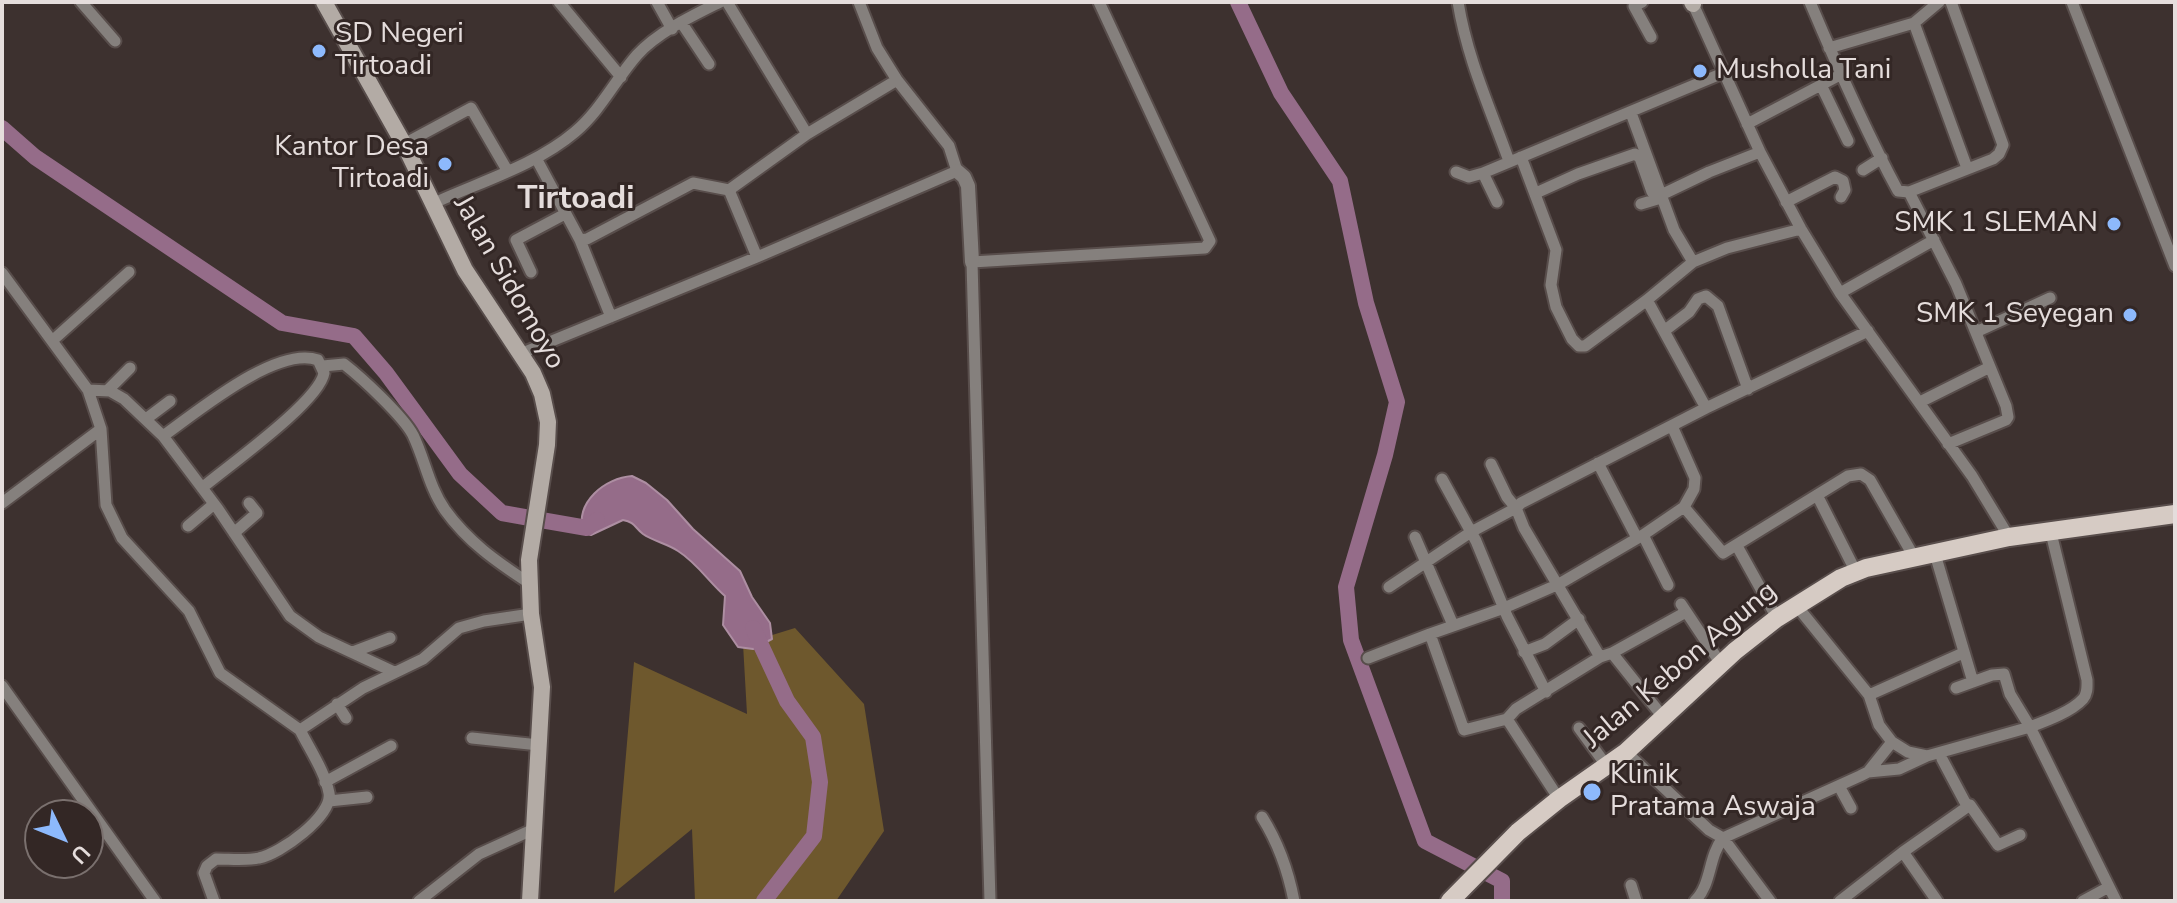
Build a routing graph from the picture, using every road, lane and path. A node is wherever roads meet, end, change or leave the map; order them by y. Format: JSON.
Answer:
{"nodes":[{"id":1,"x":81,"y":2,"type":"edge"},
{"id":2,"x":324,"y":2,"type":"edge"},
{"id":3,"x":559,"y":2,"type":"edge"},
{"id":4,"x":657,"y":2,"type":"edge"},
{"id":5,"x":720,"y":2,"type":"edge"},
{"id":6,"x":727,"y":2,"type":"edge"},
{"id":7,"x":859,"y":2,"type":"edge"},
{"id":8,"x":1099,"y":2,"type":"edge"},
{"id":9,"x":1458,"y":2,"type":"edge"},
{"id":10,"x":1810,"y":2,"type":"edge"},
{"id":11,"x":1939,"y":2,"type":"edge"},
{"id":12,"x":1951,"y":2,"type":"edge"},
{"id":13,"x":2072,"y":2,"type":"edge"},
{"id":14,"x":1636,"y":3,"type":"edge"},
{"id":15,"x":1692,"y":3,"type":"edge"},
{"id":16,"x":1914,"y":23,"type":"junction"},
{"id":17,"x":677,"y":25,"type":"junction"},
{"id":18,"x":1651,"y":37,"type":"dead end"},
{"id":19,"x":115,"y":41,"type":"dead end"},
{"id":20,"x":1829,"y":48,"type":"junction"},
{"id":21,"x":709,"y":64,"type":"dead end"},
{"id":22,"x":1723,"y":73,"type":"junction"},
{"id":23,"x":1840,"y":75,"type":"junction"},
{"id":24,"x":621,"y":77,"type":"junction"},
{"id":25,"x":897,"y":80,"type":"junction"},
{"id":26,"x":1821,"y":85,"type":"junction"},
{"id":27,"x":1631,"y":113,"type":"junction"},
{"id":28,"x":1747,"y":124,"type":"junction"},
{"id":29,"x":807,"y":134,"type":"junction"},
{"id":30,"x":1848,"y":141,"type":"dead end"},
{"id":31,"x":404,"y":144,"type":"junction"},
{"id":32,"x":1760,"y":152,"type":"junction"},
{"id":33,"x":1521,"y":157,"type":"junction"},
{"id":34,"x":536,"y":158,"type":"junction"},
{"id":35,"x":1882,"y":158,"type":"junction"},
{"id":36,"x":1509,"y":161,"type":"junction"},
{"id":37,"x":1967,"y":168,"type":"junction"},
{"id":38,"x":507,"y":170,"type":"junction"},
{"id":39,"x":1863,"y":170,"type":"dead end"},
{"id":40,"x":957,"y":171,"type":"junction"},
{"id":41,"x":1456,"y":172,"type":"dead end"},
{"id":42,"x":1483,"y":173,"type":"junction"},
{"id":43,"x":729,"y":190,"type":"junction"},
{"id":44,"x":1909,"y":192,"type":"junction"},
{"id":45,"x":1536,"y":193,"type":"junction"},
{"id":46,"x":1661,"y":197,"type":"junction"},
{"id":47,"x":1841,"y":197,"type":"dead end"},
{"id":48,"x":1497,"y":202,"type":"dead end"},
{"id":49,"x":1786,"y":202,"type":"junction"},
{"id":50,"x":432,"y":204,"type":"junction"},
{"id":51,"x":1641,"y":204,"type":"dead end"},
{"id":52,"x":565,"y":214,"type":"junction"},
{"id":53,"x":1801,"y":229,"type":"junction"},
{"id":54,"x":580,"y":240,"type":"junction"},
{"id":55,"x":1934,"y":240,"type":"junction"},
{"id":56,"x":757,"y":257,"type":"junction"},
{"id":57,"x":972,"y":262,"type":"junction"},
{"id":58,"x":1693,"y":262,"type":"junction"},
{"id":59,"x":2175,"y":266,"type":"edge"},
{"id":60,"x":129,"y":272,"type":"dead end"},
{"id":61,"x":531,"y":272,"type":"dead end"},
{"id":62,"x":2,"y":273,"type":"edge"},
{"id":63,"x":1840,"y":293,"type":"junction"},
{"id":64,"x":2050,"y":298,"type":"dead end"},
{"id":65,"x":1647,"y":300,"type":"junction"},
{"id":66,"x":611,"y":317,"type":"junction"},
{"id":67,"x":1664,"y":331,"type":"junction"},
{"id":68,"x":1868,"y":331,"type":"junction"},
{"id":69,"x":1976,"y":332,"type":"junction"},
{"id":70,"x":52,"y":341,"type":"junction"},
{"id":71,"x":520,"y":354,"type":"junction"},
{"id":72,"x":323,"y":366,"type":"junction"},
{"id":73,"x":1990,"y":367,"type":"junction"},
{"id":74,"x":130,"y":368,"type":"dead end"},
{"id":75,"x":1748,"y":389,"type":"junction"},
{"id":76,"x":88,"y":390,"type":"junction"},
{"id":77,"x":107,"y":391,"type":"junction"},
{"id":78,"x":170,"y":401,"type":"dead end"},
{"id":79,"x":1920,"y":402,"type":"junction"},
{"id":80,"x":1706,"y":408,"type":"junction"},
{"id":81,"x":146,"y":419,"type":"junction"},
{"id":82,"x":1672,"y":426,"type":"junction"},
{"id":83,"x":101,"y":429,"type":"junction"},
{"id":84,"x":163,"y":436,"type":"junction"},
{"id":85,"x":1948,"y":444,"type":"junction"},
{"id":86,"x":1598,"y":463,"type":"junction"},
{"id":87,"x":1491,"y":464,"type":"dead end"},
{"id":88,"x":1442,"y":479,"type":"dead end"},
{"id":89,"x":202,"y":488,"type":"junction"},
{"id":90,"x":1817,"y":495,"type":"junction"},
{"id":91,"x":2,"y":503,"type":"edge"},
{"id":92,"x":249,"y":503,"type":"dead end"},
{"id":93,"x":214,"y":504,"type":"junction"},
{"id":94,"x":1684,"y":507,"type":"junction"},
{"id":95,"x":1516,"y":508,"type":"junction"},
{"id":96,"x":2175,"y":514,"type":"edge"},
{"id":97,"x":188,"y":526,"type":"dead end"},
{"id":98,"x":1471,"y":532,"type":"junction"},
{"id":99,"x":234,"y":533,"type":"junction"},
{"id":100,"x":2051,"y":533,"type":"junction"},
{"id":101,"x":1415,"y":537,"type":"dead end"},
{"id":102,"x":1640,"y":537,"type":"junction"},
{"id":103,"x":2009,"y":537,"type":"junction"},
{"id":104,"x":1737,"y":546,"type":"junction"},
{"id":105,"x":1935,"y":554,"type":"junction"},
{"id":106,"x":1914,"y":557,"type":"junction"},
{"id":107,"x":1426,"y":563,"type":"junction"},
{"id":108,"x":1856,"y":572,"type":"junction"},
{"id":109,"x":529,"y":583,"type":"junction"},
{"id":110,"x":1559,"y":584,"type":"junction"},
{"id":111,"x":1668,"y":585,"type":"dead end"},
{"id":112,"x":1389,"y":587,"type":"dead end"},
{"id":113,"x":1796,"y":605,"type":"junction"},
{"id":114,"x":1504,"y":608,"type":"junction"},
{"id":115,"x":531,"y":614,"type":"junction"},
{"id":116,"x":1777,"y":618,"type":"junction"},
{"id":117,"x":1579,"y":619,"type":"junction"},
{"id":118,"x":1453,"y":625,"type":"junction"},
{"id":119,"x":1430,"y":634,"type":"junction"},
{"id":120,"x":390,"y":638,"type":"dead end"},
{"id":121,"x":353,"y":652,"type":"junction"},
{"id":122,"x":1524,"y":652,"type":"junction"},
{"id":123,"x":1963,"y":653,"type":"junction"},
{"id":124,"x":1606,"y":655,"type":"junction"},
{"id":125,"x":1368,"y":658,"type":"dead end"},
{"id":126,"x":1721,"y":664,"type":"junction"},
{"id":127,"x":394,"y":672,"type":"junction"},
{"id":128,"x":1973,"y":682,"type":"junction"},
{"id":129,"x":2,"y":686,"type":"edge"},
{"id":130,"x":1956,"y":688,"type":"dead end"},
{"id":131,"x":1546,"y":692,"type":"junction"},
{"id":132,"x":1869,"y":695,"type":"junction"},
{"id":133,"x":337,"y":704,"type":"junction"},
{"id":134,"x":1663,"y":717,"type":"junction"},
{"id":135,"x":346,"y":718,"type":"dead end"},
{"id":136,"x":1507,"y":719,"type":"junction"},
{"id":137,"x":2030,"y":727,"type":"junction"},
{"id":138,"x":1579,"y":728,"type":"dead end"},
{"id":139,"x":300,"y":730,"type":"junction"},
{"id":140,"x":472,"y":738,"type":"dead end"},
{"id":141,"x":1892,"y":742,"type":"junction"},
{"id":142,"x":539,"y":745,"type":"junction"},
{"id":143,"x":391,"y":746,"type":"dead end"},
{"id":144,"x":1626,"y":752,"type":"junction"},
{"id":145,"x":1927,"y":756,"type":"junction"},
{"id":146,"x":1942,"y":759,"type":"dead end"},
{"id":147,"x":1606,"y":765,"type":"junction"},
{"id":148,"x":1868,"y":772,"type":"junction"},
{"id":149,"x":325,"y":782,"type":"junction"},
{"id":150,"x":1839,"y":786,"type":"junction"},
{"id":151,"x":367,"y":797,"type":"dead end"},
{"id":152,"x":1559,"y":799,"type":"junction"},
{"id":153,"x":329,"y":801,"type":"junction"},
{"id":154,"x":1967,"y":806,"type":"junction"},
{"id":155,"x":1851,"y":808,"type":"dead end"},
{"id":156,"x":1262,"y":817,"type":"dead end"},
{"id":157,"x":534,"y":829,"type":"junction"},
{"id":158,"x":2020,"y":835,"type":"dead end"},
{"id":159,"x":1723,"y":838,"type":"junction"},
{"id":160,"x":1903,"y":852,"type":"junction"},
{"id":161,"x":1631,"y":885,"type":"dead end"},
{"id":162,"x":2107,"y":888,"type":"junction"},
{"id":163,"x":155,"y":901,"type":"edge"},
{"id":164,"x":214,"y":901,"type":"edge"},
{"id":165,"x":419,"y":901,"type":"edge"},
{"id":166,"x":530,"y":901,"type":"edge"},
{"id":167,"x":990,"y":901,"type":"edge"},
{"id":168,"x":1294,"y":901,"type":"edge"},
{"id":169,"x":1450,"y":901,"type":"edge"},
{"id":170,"x":1636,"y":901,"type":"edge"},
{"id":171,"x":1695,"y":901,"type":"edge"},
{"id":172,"x":1770,"y":901,"type":"edge"},
{"id":173,"x":1840,"y":901,"type":"edge"},
{"id":174,"x":1937,"y":901,"type":"edge"},
{"id":175,"x":2083,"y":901,"type":"edge"},
{"id":176,"x":2116,"y":901,"type":"edge"}],
"edges":[{"from":1,"to":19,"type":"street"},
{"from":2,"to":31,"type":"main road","name":"Jalan Sidomoyo"},
{"from":3,"to":24,"type":"street"},
{"from":4,"to":17,"type":"street"},
{"from":5,"to":17,"type":"street"},
{"from":6,"to":29,"type":"street"},
{"from":7,"to":25,"type":"street"},
{"from":8,"to":57,"type":"street"},
{"from":9,"to":36,"type":"street"},
{"from":10,"to":20,"type":"street"},
{"from":11,"to":16,"type":"street"},
{"from":12,"to":37,"type":"street"},
{"from":13,"to":59,"type":"street"},
{"from":14,"to":18,"type":"street"},
{"from":15,"to":22,"type":"street"},
{"from":16,"to":20,"type":"street"},
{"from":16,"to":37,"type":"street"},
{"from":17,"to":21,"type":"street"},
{"from":17,"to":24,"type":"street"},
{"from":20,"to":23,"type":"street"},
{"from":22,"to":27,"type":"street"},
{"from":22,"to":28,"type":"street"},
{"from":23,"to":26,"type":"street"},
{"from":23,"to":35,"type":"street"},
{"from":24,"to":34,"type":"street"},
{"from":25,"to":29,"type":"street"},
{"from":25,"to":40,"type":"street"},
{"from":26,"to":28,"type":"street"},
{"from":26,"to":30,"type":"street"},
{"from":27,"to":33,"type":"street"},
{"from":27,"to":46,"type":"street"},
{"from":28,"to":32,"type":"street"},
{"from":29,"to":43,"type":"street"},
{"from":31,"to":38,"type":"street"},
{"from":31,"to":50,"type":"main road","name":"Jalan Sidomoyo"},
{"from":32,"to":46,"type":"street"},
{"from":32,"to":49,"type":"street"},
{"from":33,"to":36,"type":"street"},
{"from":33,"to":45,"type":"street"},
{"from":34,"to":38,"type":"street"},
{"from":34,"to":52,"type":"street"},
{"from":35,"to":39,"type":"street"},
{"from":35,"to":44,"type":"street"},
{"from":36,"to":42,"type":"street"},
{"from":37,"to":44,"type":"street"},
{"from":38,"to":50,"type":"street"},
{"from":40,"to":56,"type":"street"},
{"from":40,"to":57,"type":"street"},
{"from":41,"to":42,"type":"street"},
{"from":42,"to":48,"type":"street"},
{"from":43,"to":54,"type":"street"},
{"from":43,"to":56,"type":"street"},
{"from":44,"to":55,"type":"street"},
{"from":45,"to":46,"type":"street"},
{"from":45,"to":65,"type":"street"},
{"from":46,"to":51,"type":"street"},
{"from":46,"to":58,"type":"street"},
{"from":47,"to":49,"type":"street"},
{"from":49,"to":53,"type":"street"},
{"from":50,"to":71,"type":"main road","name":"Jalan Sidomoyo"},
{"from":52,"to":54,"type":"street"},
{"from":52,"to":61,"type":"street"},
{"from":53,"to":58,"type":"street"},
{"from":53,"to":63,"type":"street"},
{"from":54,"to":66,"type":"street"},
{"from":55,"to":63,"type":"street"},
{"from":55,"to":69,"type":"street"},
{"from":56,"to":66,"type":"street"},
{"from":57,"to":167,"type":"street"},
{"from":58,"to":65,"type":"street"},
{"from":60,"to":70,"type":"street"},
{"from":62,"to":70,"type":"street"},
{"from":63,"to":68,"type":"street"},
{"from":64,"to":69,"type":"street"},
{"from":65,"to":67,"type":"street"},
{"from":66,"to":71,"type":"street"},
{"from":67,"to":75,"type":"street"},
{"from":67,"to":80,"type":"street"},
{"from":68,"to":75,"type":"street"},
{"from":68,"to":79,"type":"street"},
{"from":69,"to":73,"type":"street"},
{"from":70,"to":76,"type":"street"},
{"from":71,"to":109,"type":"main road","name":"Jalan Sidomoyo"},
{"from":72,"to":84,"type":"street"},
{"from":72,"to":89,"type":"street"},
{"from":72,"to":109,"type":"street"},
{"from":73,"to":79,"type":"street"},
{"from":73,"to":85,"type":"street"},
{"from":74,"to":77,"type":"street"},
{"from":75,"to":80,"type":"street"},
{"from":76,"to":77,"type":"street"},
{"from":76,"to":83,"type":"street"},
{"from":77,"to":81,"type":"street"},
{"from":78,"to":81,"type":"street"},
{"from":79,"to":85,"type":"street"},
{"from":80,"to":82,"type":"street"},
{"from":81,"to":84,"type":"street"},
{"from":82,"to":86,"type":"street"},
{"from":82,"to":94,"type":"street"},
{"from":83,"to":91,"type":"street"},
{"from":83,"to":139,"type":"street"},
{"from":84,"to":89,"type":"street"},
{"from":85,"to":103,"type":"street"},
{"from":86,"to":95,"type":"street"},
{"from":86,"to":102,"type":"street"},
{"from":87,"to":95,"type":"street"},
{"from":88,"to":98,"type":"street"},
{"from":89,"to":93,"type":"street"},
{"from":90,"to":104,"type":"street"},
{"from":90,"to":106,"type":"street"},
{"from":90,"to":108,"type":"street"},
{"from":92,"to":99,"type":"street"},
{"from":93,"to":97,"type":"street"},
{"from":93,"to":99,"type":"street"},
{"from":94,"to":102,"type":"street"},
{"from":94,"to":104,"type":"street"},
{"from":95,"to":98,"type":"street"},
{"from":95,"to":110,"type":"street"},
{"from":96,"to":100,"type":"main road","name":"Jalan Kebon Agung"},
{"from":98,"to":107,"type":"street"},
{"from":98,"to":114,"type":"street"},
{"from":99,"to":121,"type":"street"},
{"from":100,"to":103,"type":"main road","name":"Jalan Kebon Agung"},
{"from":100,"to":137,"type":"street"},
{"from":101,"to":107,"type":"street"},
{"from":102,"to":110,"type":"street"},
{"from":102,"to":111,"type":"street"},
{"from":103,"to":105,"type":"main road","name":"Jalan Kebon Agung"},
{"from":104,"to":116,"type":"street"},
{"from":105,"to":106,"type":"main road","name":"Jalan Kebon Agung"},
{"from":105,"to":123,"type":"street"},
{"from":106,"to":108,"type":"main road","name":"Jalan Kebon Agung"},
{"from":107,"to":112,"type":"street"},
{"from":107,"to":118,"type":"street"},
{"from":108,"to":113,"type":"main road","name":"Jalan Kebon Agung"},
{"from":109,"to":115,"type":"main road","name":"Jalan Sidomoyo"},
{"from":110,"to":114,"type":"street"},
{"from":110,"to":117,"type":"street"},
{"from":113,"to":116,"type":"main road","name":"Jalan Kebon Agung"},
{"from":113,"to":132,"type":"street"},
{"from":114,"to":118,"type":"street"},
{"from":114,"to":122,"type":"street"},
{"from":115,"to":127,"type":"street"},
{"from":115,"to":142,"type":"main road","name":"Jalan Sidomoyo"},
{"from":116,"to":126,"type":"main road","name":"Jalan Kebon Agung"},
{"from":117,"to":122,"type":"street"},
{"from":117,"to":124,"type":"street"},
{"from":118,"to":119,"type":"street"},
{"from":119,"to":125,"type":"street"},
{"from":119,"to":136,"type":"street"},
{"from":120,"to":121,"type":"street"},
{"from":121,"to":127,"type":"street"},
{"from":122,"to":131,"type":"street"},
{"from":123,"to":128,"type":"street"},
{"from":123,"to":132,"type":"street"},
{"from":124,"to":126,"type":"street"},
{"from":124,"to":131,"type":"street"},
{"from":124,"to":134,"type":"street"},
{"from":126,"to":134,"type":"main road","name":"Jalan Kebon Agung"},
{"from":127,"to":133,"type":"street"},
{"from":128,"to":130,"type":"street"},
{"from":128,"to":137,"type":"street"},
{"from":129,"to":163,"type":"street"},
{"from":131,"to":136,"type":"street"},
{"from":132,"to":141,"type":"street"},
{"from":133,"to":135,"type":"street"},
{"from":133,"to":139,"type":"street"},
{"from":134,"to":144,"type":"main road","name":"Jalan Kebon Agung"},
{"from":136,"to":152,"type":"street"},
{"from":137,"to":145,"type":"street"},
{"from":137,"to":162,"type":"street"},
{"from":138,"to":147,"type":"street"},
{"from":139,"to":149,"type":"street"},
{"from":140,"to":142,"type":"street"},
{"from":141,"to":145,"type":"street"},
{"from":141,"to":148,"type":"street"},
{"from":142,"to":157,"type":"main road","name":"Jalan Sidomoyo"},
{"from":143,"to":149,"type":"street"},
{"from":144,"to":147,"type":"main road","name":"Jalan Kebon Agung"},
{"from":144,"to":159,"type":"street"},
{"from":145,"to":148,"type":"street"},
{"from":146,"to":154,"type":"street"},
{"from":147,"to":152,"type":"main road","name":"Jalan Kebon Agung"},
{"from":148,"to":150,"type":"street"},
{"from":149,"to":153,"type":"street"},
{"from":150,"to":155,"type":"street"},
{"from":150,"to":159,"type":"street"},
{"from":151,"to":153,"type":"street"},
{"from":152,"to":169,"type":"main road","name":"Jalan Kebon Agung"},
{"from":153,"to":164,"type":"street"},
{"from":154,"to":158,"type":"street"},
{"from":154,"to":160,"type":"street"},
{"from":156,"to":168,"type":"street"},
{"from":157,"to":165,"type":"street"},
{"from":157,"to":166,"type":"main road","name":"Jalan Sidomoyo"},
{"from":159,"to":171,"type":"street"},
{"from":159,"to":172,"type":"street"},
{"from":160,"to":173,"type":"street"},
{"from":160,"to":174,"type":"street"},
{"from":161,"to":170,"type":"street"},
{"from":162,"to":175,"type":"street"},
{"from":162,"to":176,"type":"street"}]}
